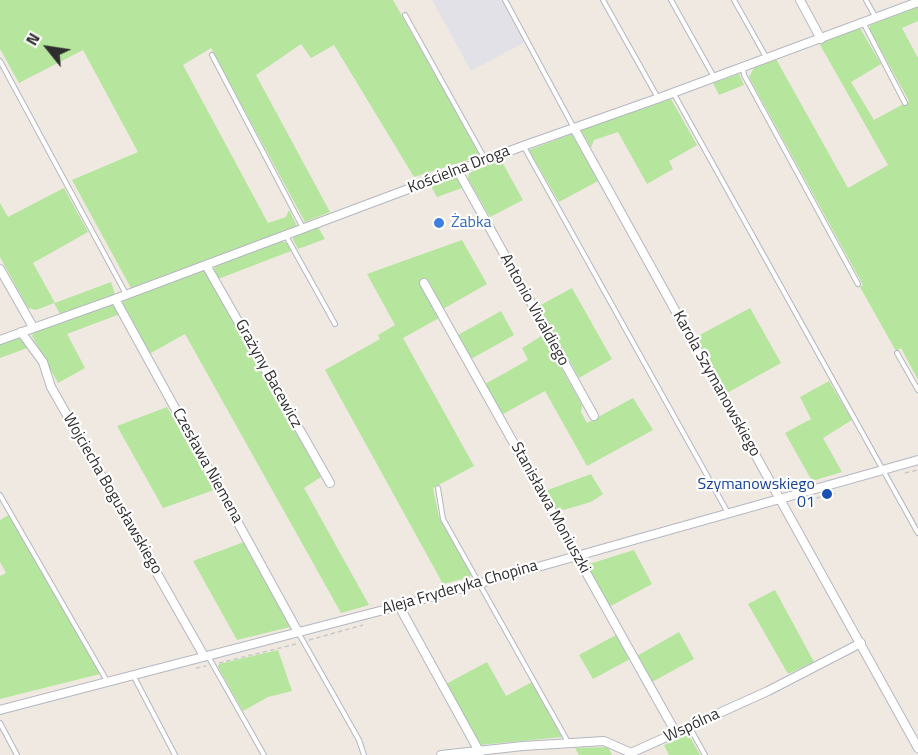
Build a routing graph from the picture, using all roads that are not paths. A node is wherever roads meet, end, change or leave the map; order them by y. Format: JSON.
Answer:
{"nodes":[{"id":1,"x":506,"y":0,"type":"edge"},
{"id":2,"x":603,"y":0,"type":"edge"},
{"id":3,"x":671,"y":0,"type":"edge"},
{"id":4,"x":734,"y":0,"type":"edge"},
{"id":5,"x":800,"y":0,"type":"edge"},
{"id":6,"x":866,"y":0,"type":"edge"},
{"id":7,"x":918,"y":2,"type":"edge"},
{"id":8,"x":405,"y":15,"type":"dead end"},
{"id":9,"x":876,"y":18,"type":"junction"},
{"id":10,"x":863,"y":23,"type":"junction"},
{"id":11,"x":821,"y":39,"type":"junction"},
{"id":12,"x":212,"y":55,"type":"dead end"},
{"id":13,"x":766,"y":57,"type":"junction"},
{"id":14,"x":0,"y":61,"type":"edge"},
{"id":15,"x":743,"y":67,"type":"junction"},
{"id":16,"x":714,"y":78,"type":"junction"},
{"id":17,"x":673,"y":93,"type":"junction"},
{"id":18,"x":658,"y":98,"type":"junction"},
{"id":19,"x":905,"y":103,"type":"dead end"},
{"id":20,"x":574,"y":128,"type":"junction"},
{"id":21,"x":523,"y":146,"type":"junction"},
{"id":22,"x":486,"y":161,"type":"junction"},
{"id":23,"x":458,"y":171,"type":"junction"},
{"id":24,"x":303,"y":229,"type":"junction"},
{"id":25,"x":285,"y":236,"type":"junction"},
{"id":26,"x":206,"y":265,"type":"junction"},
{"id":27,"x":0,"y":269,"type":"edge"},
{"id":28,"x":424,"y":283,"type":"dead end"},
{"id":29,"x":858,"y":284,"type":"dead end"},
{"id":30,"x":126,"y":295,"type":"junction"},
{"id":31,"x":115,"y":299,"type":"junction"},
{"id":32,"x":335,"y":324,"type":"dead end"},
{"id":33,"x":33,"y":327,"type":"junction"},
{"id":34,"x":21,"y":332,"type":"junction"},
{"id":35,"x":0,"y":339,"type":"edge"},
{"id":36,"x":897,"y":353,"type":"dead end"},
{"id":37,"x":918,"y":390,"type":"edge"},
{"id":38,"x":594,"y":416,"type":"dead end"},
{"id":39,"x":918,"y":460,"type":"edge"},
{"id":40,"x":883,"y":470,"type":"junction"},
{"id":41,"x":330,"y":483,"type":"dead end"},
{"id":42,"x":438,"y":488,"type":"dead end"},
{"id":43,"x":0,"y":495,"type":"edge"},
{"id":44,"x":780,"y":499,"type":"junction"},
{"id":45,"x":728,"y":514,"type":"junction"},
{"id":46,"x":918,"y":533,"type":"edge"},
{"id":47,"x":576,"y":555,"type":"junction"},
{"id":48,"x":480,"y":583,"type":"junction"},
{"id":49,"x":399,"y":606,"type":"junction"},
{"id":50,"x":298,"y":632,"type":"junction"},
{"id":51,"x":861,"y":643,"type":"junction"},
{"id":52,"x":206,"y":656,"type":"junction"},
{"id":53,"x":132,"y":675,"type":"junction"},
{"id":54,"x":108,"y":682,"type":"junction"},
{"id":55,"x":0,"y":710,"type":"edge"},
{"id":56,"x":0,"y":723,"type":"edge"},
{"id":57,"x":689,"y":727,"type":"junction"},
{"id":58,"x":676,"y":733,"type":"junction"},
{"id":59,"x":914,"y":733,"type":"edge"},
{"id":60,"x":568,"y":743,"type":"junction"},
{"id":61,"x":918,"y":748,"type":"edge"},
{"id":62,"x":479,"y":752,"type":"edge"},
{"id":63,"x":17,"y":755,"type":"edge"},
{"id":64,"x":175,"y":755,"type":"edge"},
{"id":65,"x":264,"y":755,"type":"edge"},
{"id":66,"x":364,"y":755,"type":"edge"},
{"id":67,"x":441,"y":755,"type":"edge"},
{"id":68,"x":705,"y":755,"type":"edge"}],
"edges":[{"from":1,"to":20,"type":"lane"},
{"from":2,"to":18,"type":"lane"},
{"from":3,"to":16,"type":"lane"},
{"from":4,"to":13,"type":"lane"},
{"from":5,"to":11,"type":"street"},
{"from":6,"to":9,"type":"lane"},
{"from":7,"to":9,"type":"street","name":"Kościelna Droga"},
{"from":8,"to":22,"type":"lane"},
{"from":9,"to":10,"type":"street","name":"Kościelna Droga"},
{"from":10,"to":11,"type":"street","name":"Kościelna Droga"},
{"from":10,"to":19,"type":"lane"},
{"from":11,"to":13,"type":"street","name":"Kościelna Droga"},
{"from":12,"to":24,"type":"lane"},
{"from":13,"to":15,"type":"street","name":"Kościelna Droga"},
{"from":14,"to":30,"type":"lane"},
{"from":15,"to":16,"type":"street","name":"Kościelna Droga"},
{"from":15,"to":29,"type":"lane"},
{"from":16,"to":17,"type":"street","name":"Kościelna Droga"},
{"from":17,"to":18,"type":"street","name":"Kościelna Droga"},
{"from":17,"to":40,"type":"lane"},
{"from":18,"to":20,"type":"street","name":"Kościelna Droga"},
{"from":20,"to":21,"type":"street","name":"Kościelna Droga"},
{"from":20,"to":44,"type":"street","name":"Karola Szymanowskiego"},
{"from":21,"to":22,"type":"street","name":"Kościelna Droga"},
{"from":21,"to":45,"type":"lane"},
{"from":22,"to":23,"type":"street","name":"Kościelna Droga"},
{"from":23,"to":24,"type":"street","name":"Kościelna Droga"},
{"from":23,"to":38,"type":"street","name":"Antonio Vivaldiego"},
{"from":24,"to":25,"type":"street","name":"Kościelna Droga"},
{"from":25,"to":26,"type":"street","name":"Kościelna Droga"},
{"from":25,"to":32,"type":"lane"},
{"from":26,"to":30,"type":"street","name":"Kościelna Droga"},
{"from":26,"to":41,"type":"street","name":"Grażyny Bacewicz"},
{"from":27,"to":33,"type":"street"},
{"from":28,"to":47,"type":"street","name":"Stanisława Moniuszki"},
{"from":30,"to":31,"type":"street","name":"Kościelna Droga"},
{"from":31,"to":33,"type":"street","name":"Kościelna Droga"},
{"from":31,"to":50,"type":"street","name":"Czesława Niemena"},
{"from":33,"to":34,"type":"street","name":"Kościelna Droga"},
{"from":34,"to":35,"type":"street","name":"Kościelna Droga"},
{"from":34,"to":52,"type":"street","name":"Wojciecha Bogusławskiego"},
{"from":36,"to":37,"type":"lane"},
{"from":39,"to":40,"type":"street","name":"Aleja Fryderyka Chopina"},
{"from":40,"to":44,"type":"street","name":"Aleja Fryderyka Chopina"},
{"from":40,"to":46,"type":"lane"},
{"from":42,"to":48,"type":"lane"},
{"from":43,"to":54,"type":"lane"},
{"from":44,"to":45,"type":"street","name":"Aleja Fryderyka Chopina"},
{"from":44,"to":51,"type":"street","name":"Karola Szymanowskiego"},
{"from":45,"to":47,"type":"street","name":"Aleja Fryderyka Chopina"},
{"from":47,"to":48,"type":"street","name":"Aleja Fryderyka Chopina"},
{"from":47,"to":58,"type":"street","name":"Stanisława Moniuszki"},
{"from":48,"to":49,"type":"street","name":"Aleja Fryderyka Chopina"},
{"from":48,"to":60,"type":"lane"},
{"from":49,"to":50,"type":"street","name":"Aleja Fryderyka Chopina"},
{"from":49,"to":62,"type":"street"},
{"from":50,"to":52,"type":"street","name":"Aleja Fryderyka Chopina"},
{"from":50,"to":66,"type":"lane"},
{"from":51,"to":57,"type":"street","name":"Wspólna"},
{"from":51,"to":59,"type":"street","name":"Karola Szymanowskiego"},
{"from":52,"to":53,"type":"street","name":"Aleja Fryderyka Chopina"},
{"from":52,"to":65,"type":"lane"},
{"from":53,"to":54,"type":"street","name":"Aleja Fryderyka Chopina"},
{"from":53,"to":64,"type":"lane"},
{"from":54,"to":55,"type":"street","name":"Aleja Fryderyka Chopina"},
{"from":56,"to":63,"type":"lane"},
{"from":57,"to":58,"type":"street","name":"Wspólna"},
{"from":57,"to":68,"type":"lane"},
{"from":58,"to":60,"type":"street","name":"Wspólna"},
{"from":59,"to":61,"type":"street","name":"Karola Szymanowskiego"},
{"from":60,"to":62,"type":"street","name":"Wspólna"},
{"from":62,"to":67,"type":"street","name":"Wspólna"}]}
